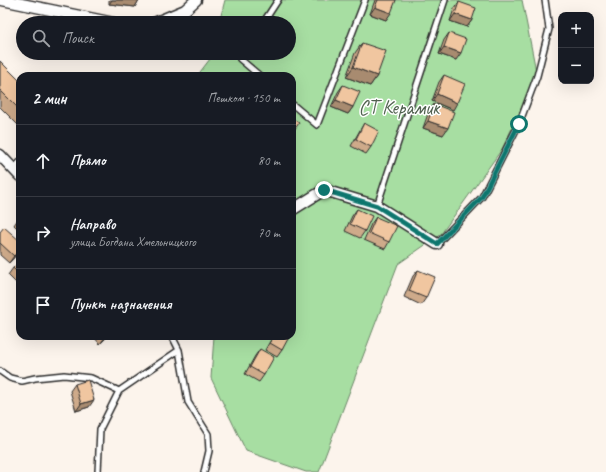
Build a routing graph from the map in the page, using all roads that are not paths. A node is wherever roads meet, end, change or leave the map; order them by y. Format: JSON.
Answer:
{"nodes":[{"id":1,"x":2,"y":0,"type":"edge"},
{"id":2,"x":196,"y":0,"type":"edge"},
{"id":3,"x":278,"y":0,"type":"edge"},
{"id":4,"x":365,"y":0,"type":"edge"},
{"id":5,"x":445,"y":0,"type":"edge"},
{"id":6,"x":545,"y":0,"type":"edge"},
{"id":7,"x":80,"y":16,"type":"edge"},
{"id":8,"x":171,"y":16,"type":"edge"},
{"id":9,"x":268,"y":16,"type":"edge"},
{"id":10,"x":241,"y":60,"type":"edge"},
{"id":11,"x":255,"y":72,"type":"edge"},
{"id":12,"x":296,"y":107,"type":"edge"},
{"id":13,"x":0,"y":155,"type":"edge"},
{"id":14,"x":16,"y":167,"type":"edge"},
{"id":15,"x":377,"y":206,"type":"junction"},
{"id":16,"x":296,"y":208,"type":"edge"},
{"id":17,"x":437,"y":244,"type":"joint"},
{"id":18,"x":174,"y":340,"type":"edge"},
{"id":19,"x":179,"y":350,"type":"junction"},
{"id":20,"x":0,"y":371,"type":"edge"},
{"id":21,"x":119,"y":390,"type":"junction"},
{"id":22,"x":98,"y":472,"type":"edge"},
{"id":23,"x":204,"y":472,"type":"edge"}],
"edges":[{"from":1,"to":7,"type":"street"},
{"from":2,"to":8,"type":"street"},
{"from":3,"to":9,"type":"lane"},
{"from":4,"to":12,"type":"lane"},
{"from":5,"to":15,"type":"lane"},
{"from":6,"to":17,"type":"lane"},
{"from":10,"to":11,"type":"lane"},
{"from":13,"to":14,"type":"street"},
{"from":15,"to":16,"type":"street"},
{"from":15,"to":17,"type":"street"},
{"from":18,"to":19,"type":"lane"},
{"from":19,"to":21,"type":"lane"},
{"from":19,"to":23,"type":"lane"},
{"from":20,"to":21,"type":"lane"},
{"from":21,"to":22,"type":"lane"}]}
